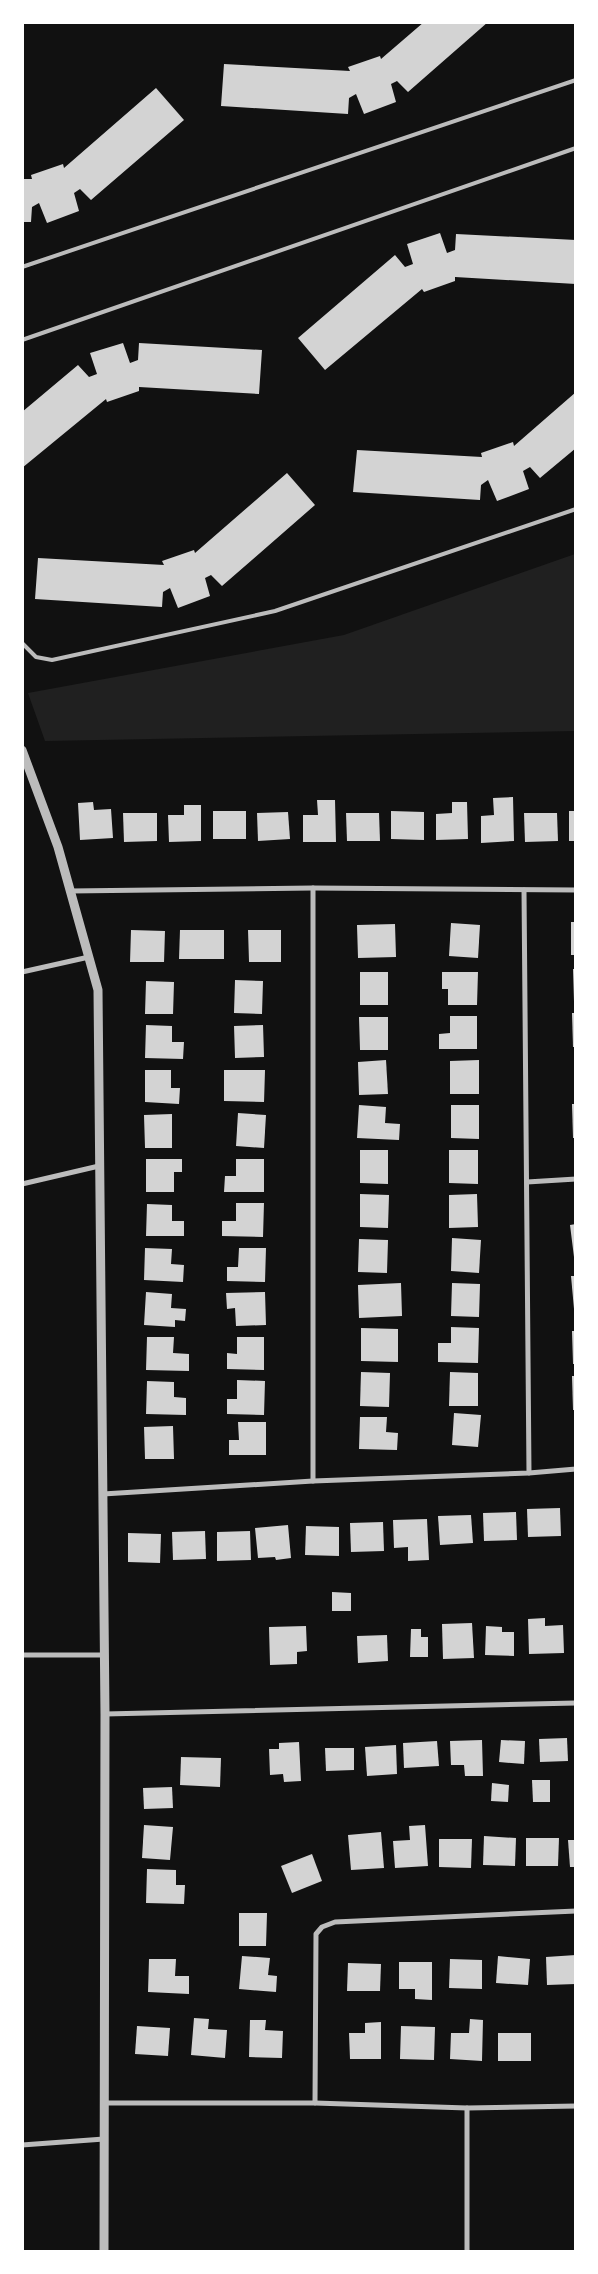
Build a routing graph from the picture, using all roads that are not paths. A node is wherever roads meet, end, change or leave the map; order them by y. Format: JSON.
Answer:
{"nodes":[{"id":1,"x":576,"y":80,"type":"edge"},
{"id":2,"x":576,"y":148,"type":"edge"},
{"id":3,"x":22,"y":267,"type":"edge"},
{"id":4,"x":22,"y":340,"type":"edge"},
{"id":5,"x":576,"y":509,"type":"edge"},
{"id":6,"x":22,"y":643,"type":"edge"},
{"id":7,"x":23,"y":751,"type":"edge"},
{"id":8,"x":313,"y":888,"type":"junction"},
{"id":9,"x":524,"y":890,"type":"junction"},
{"id":10,"x":576,"y":890,"type":"edge"},
{"id":11,"x":70,"y":891,"type":"junction"},
{"id":12,"x":89,"y":957,"type":"junction"},
{"id":13,"x":22,"y":972,"type":"edge"},
{"id":14,"x":99,"y":1166,"type":"junction"},
{"id":15,"x":576,"y":1179,"type":"edge"},
{"id":16,"x":527,"y":1182,"type":"junction"},
{"id":17,"x":22,"y":1184,"type":"edge"},
{"id":18,"x":576,"y":1469,"type":"edge"},
{"id":19,"x":529,"y":1473,"type":"junction"},
{"id":20,"x":313,"y":1481,"type":"junction"},
{"id":21,"x":103,"y":1494,"type":"junction"},
{"id":22,"x":22,"y":1655,"type":"edge"},
{"id":23,"x":104,"y":1655,"type":"junction"},
{"id":24,"x":576,"y":1703,"type":"edge"},
{"id":25,"x":105,"y":1714,"type":"junction"},
{"id":26,"x":576,"y":1911,"type":"edge"},
{"id":27,"x":103,"y":2103,"type":"junction"},
{"id":28,"x":315,"y":2103,"type":"junction"},
{"id":29,"x":576,"y":2106,"type":"edge"},
{"id":30,"x":467,"y":2108,"type":"junction"},
{"id":31,"x":104,"y":2139,"type":"junction"},
{"id":32,"x":22,"y":2145,"type":"edge"},
{"id":33,"x":104,"y":2252,"type":"edge"},
{"id":34,"x":467,"y":2252,"type":"edge"}],
"edges":[{"from":1,"to":3,"type":"lane"},
{"from":2,"to":4,"type":"lane"},
{"from":5,"to":6,"type":"lane"},
{"from":7,"to":11,"type":"street"},
{"from":8,"to":9,"type":"street"},
{"from":8,"to":11,"type":"street"},
{"from":8,"to":20,"type":"street"},
{"from":9,"to":10,"type":"street"},
{"from":9,"to":16,"type":"street"},
{"from":11,"to":12,"type":"street"},
{"from":12,"to":13,"type":"street"},
{"from":12,"to":14,"type":"street"},
{"from":14,"to":17,"type":"street"},
{"from":14,"to":21,"type":"street"},
{"from":15,"to":16,"type":"street"},
{"from":16,"to":19,"type":"street"},
{"from":18,"to":19,"type":"street"},
{"from":19,"to":20,"type":"street"},
{"from":20,"to":21,"type":"street"},
{"from":21,"to":23,"type":"street"},
{"from":22,"to":23,"type":"street"},
{"from":23,"to":25,"type":"street"},
{"from":24,"to":25,"type":"street"},
{"from":25,"to":27,"type":"street"},
{"from":26,"to":28,"type":"street"},
{"from":27,"to":28,"type":"street"},
{"from":27,"to":31,"type":"street"},
{"from":28,"to":30,"type":"street"},
{"from":29,"to":30,"type":"street"},
{"from":30,"to":34,"type":"street"},
{"from":31,"to":32,"type":"street"},
{"from":31,"to":33,"type":"street"}]}
